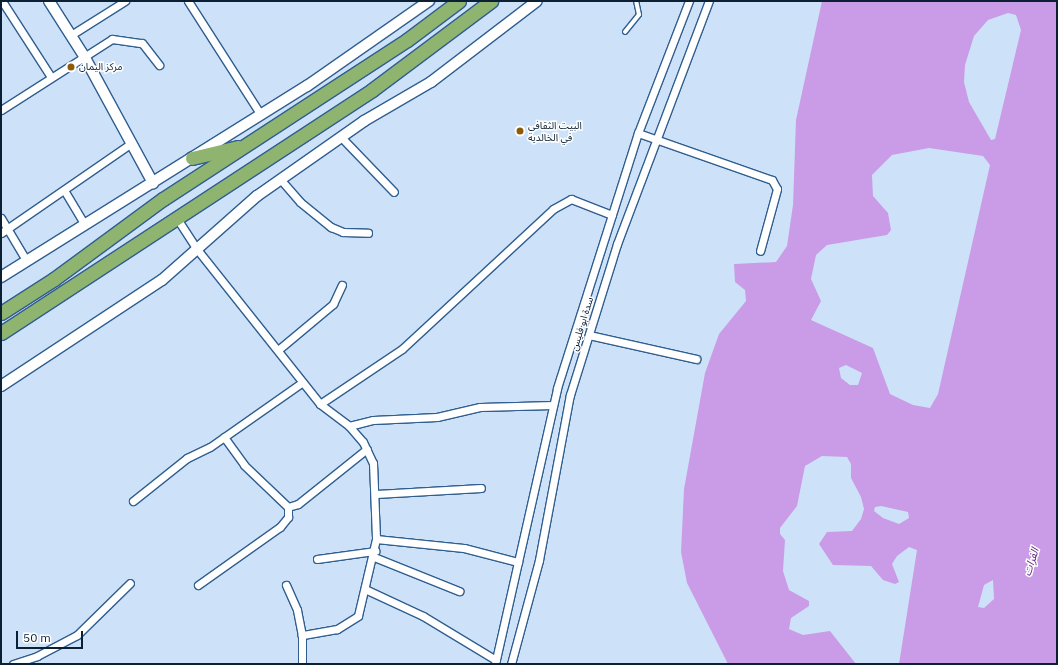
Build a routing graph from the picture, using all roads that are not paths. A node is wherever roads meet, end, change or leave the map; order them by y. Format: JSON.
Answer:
{"nodes":[{"id":1,"x":2,"y":1,"type":"edge"},
{"id":2,"x":49,"y":1,"type":"edge"},
{"id":3,"x":125,"y":1,"type":"edge"},
{"id":4,"x":188,"y":1,"type":"edge"},
{"id":5,"x":429,"y":1,"type":"edge"},
{"id":6,"x":459,"y":1,"type":"edge"},
{"id":7,"x":491,"y":1,"type":"edge"},
{"id":8,"x":537,"y":1,"type":"edge"},
{"id":9,"x":636,"y":1,"type":"edge"},
{"id":10,"x":689,"y":1,"type":"edge"},
{"id":11,"x":709,"y":1,"type":"edge"},
{"id":12,"x":625,"y":32,"type":"dead end"},
{"id":13,"x":71,"y":35,"type":"junction"},
{"id":14,"x":407,"y":40,"type":"junction"},
{"id":15,"x":84,"y":56,"type":"junction"},
{"id":16,"x":417,"y":58,"type":"junction"},
{"id":17,"x":158,"y":65,"type":"dead end"},
{"id":18,"x":51,"y":78,"type":"junction"},
{"id":19,"x":1,"y":109,"type":"edge"},
{"id":20,"x":260,"y":115,"type":"junction"},
{"id":21,"x":638,"y":133,"type":"junction"},
{"id":22,"x":341,"y":137,"type":"junction"},
{"id":23,"x":657,"y":140,"type":"junction"},
{"id":24,"x":130,"y":144,"type":"junction"},
{"id":25,"x":250,"y":145,"type":"junction"},
{"id":26,"x":192,"y":158,"type":"junction"},
{"id":27,"x":281,"y":180,"type":"junction"},
{"id":28,"x":152,"y":183,"type":"junction"},
{"id":29,"x":64,"y":190,"type":"junction"},
{"id":30,"x":394,"y":192,"type":"dead end"},
{"id":31,"x":612,"y":215,"type":"junction"},
{"id":32,"x":176,"y":217,"type":"junction"},
{"id":33,"x":1,"y":218,"type":"edge"},
{"id":34,"x":84,"y":223,"type":"junction"},
{"id":35,"x":4,"y":231,"type":"edge"},
{"id":36,"x":368,"y":233,"type":"dead end"},
{"id":37,"x":196,"y":248,"type":"junction"},
{"id":38,"x":760,"y":251,"type":"dead end"},
{"id":39,"x":26,"y":260,"type":"junction"},
{"id":40,"x":1,"y":276,"type":"edge"},
{"id":41,"x":342,"y":284,"type":"dead end"},
{"id":42,"x":1,"y":313,"type":"edge"},
{"id":43,"x":1,"y":333,"type":"edge"},
{"id":44,"x":589,"y":335,"type":"junction"},
{"id":45,"x":278,"y":350,"type":"junction"},
{"id":46,"x":696,"y":359,"type":"dead end"},
{"id":47,"x":303,"y":382,"type":"junction"},
{"id":48,"x":1,"y":386,"type":"edge"},
{"id":49,"x":320,"y":404,"type":"junction"},
{"id":50,"x":553,"y":405,"type":"junction"},
{"id":51,"x":350,"y":426,"type":"junction"},
{"id":52,"x":224,"y":437,"type":"junction"},
{"id":53,"x":367,"y":449,"type":"junction"},
{"id":54,"x":481,"y":488,"type":"dead end"},
{"id":55,"x":376,"y":494,"type":"junction"},
{"id":56,"x":133,"y":501,"type":"dead end"},
{"id":57,"x":288,"y":507,"type":"junction"},
{"id":58,"x":376,"y":539,"type":"junction"},
{"id":59,"x":374,"y":554,"type":"junction"},
{"id":60,"x":317,"y":559,"type":"dead end"},
{"id":61,"x":518,"y":562,"type":"junction"},
{"id":62,"x":130,"y":583,"type":"dead end"},
{"id":63,"x":198,"y":585,"type":"dead end"},
{"id":64,"x":286,"y":585,"type":"dead end"},
{"id":65,"x":367,"y":590,"type":"junction"},
{"id":66,"x":459,"y":591,"type":"dead end"},
{"id":67,"x":302,"y":635,"type":"junction"},
{"id":68,"x":495,"y":662,"type":"edge"},
{"id":69,"x":13,"y":664,"type":"edge"},
{"id":70,"x":302,"y":664,"type":"edge"},
{"id":71,"x":511,"y":664,"type":"edge"}],
"edges":[{"from":1,"to":18,"type":"street"},
{"from":2,"to":13,"type":"main road"},
{"from":3,"to":13,"type":"street"},
{"from":4,"to":20,"type":"street"},
{"from":5,"to":20,"type":"main road"},
{"from":6,"to":14,"type":"highway"},
{"from":7,"to":16,"type":"highway"},
{"from":8,"to":22,"type":"main road"},
{"from":9,"to":12,"type":"lane"},
{"from":10,"to":21,"type":"street","name":"سدة ابو فليس"},
{"from":11,"to":23,"type":"street","name":"سدة ابو فليس"},
{"from":13,"to":15,"type":"main road"},
{"from":14,"to":16,"type":"highway"},
{"from":14,"to":25,"type":"highway"},
{"from":15,"to":17,"type":"street"},
{"from":15,"to":18,"type":"street"},
{"from":15,"to":24,"type":"main road"},
{"from":16,"to":32,"type":"highway"},
{"from":18,"to":19,"type":"street"},
{"from":20,"to":26,"type":"main road"},
{"from":21,"to":23,"type":"street"},
{"from":21,"to":31,"type":"street","name":"سدة ابو فليس"},
{"from":22,"to":27,"type":"main road"},
{"from":22,"to":30,"type":"street"},
{"from":23,"to":38,"type":"street"},
{"from":23,"to":44,"type":"street","name":"سدة ابو فليس"},
{"from":24,"to":28,"type":"main road"},
{"from":24,"to":29,"type":"street"},
{"from":25,"to":26,"type":"highway"},
{"from":25,"to":42,"type":"highway"},
{"from":26,"to":28,"type":"main road"},
{"from":27,"to":36,"type":"street"},
{"from":27,"to":37,"type":"main road"},
{"from":28,"to":34,"type":"main road"},
{"from":29,"to":34,"type":"street"},
{"from":29,"to":35,"type":"street"},
{"from":31,"to":49,"type":"street"},
{"from":31,"to":50,"type":"street","name":"سدة ابو فليس"},
{"from":32,"to":37,"type":"street"},
{"from":32,"to":43,"type":"highway"},
{"from":33,"to":35,"type":"street"},
{"from":34,"to":39,"type":"main road"},
{"from":35,"to":39,"type":"street"},
{"from":37,"to":45,"type":"street"},
{"from":37,"to":48,"type":"main road"},
{"from":39,"to":40,"type":"main road"},
{"from":41,"to":45,"type":"street"},
{"from":44,"to":46,"type":"street"},
{"from":44,"to":71,"type":"street","name":"سدة ابو فليس"},
{"from":45,"to":47,"type":"street"},
{"from":47,"to":49,"type":"street"},
{"from":47,"to":52,"type":"street"},
{"from":49,"to":51,"type":"street"},
{"from":50,"to":51,"type":"street"},
{"from":50,"to":61,"type":"street","name":"سدة ابو فليس"},
{"from":51,"to":53,"type":"street"},
{"from":52,"to":56,"type":"street"},
{"from":52,"to":57,"type":"street"},
{"from":53,"to":55,"type":"street"},
{"from":53,"to":57,"type":"street"},
{"from":54,"to":55,"type":"street"},
{"from":55,"to":58,"type":"street"},
{"from":57,"to":63,"type":"street"},
{"from":58,"to":59,"type":"street"},
{"from":58,"to":61,"type":"street"},
{"from":59,"to":60,"type":"street"},
{"from":59,"to":65,"type":"street"},
{"from":59,"to":66,"type":"street"},
{"from":61,"to":68,"type":"street","name":"سدة ابو فليس"},
{"from":62,"to":69,"type":"street"},
{"from":64,"to":67,"type":"street"},
{"from":65,"to":67,"type":"street"},
{"from":65,"to":68,"type":"street"},
{"from":67,"to":70,"type":"street"}]}
